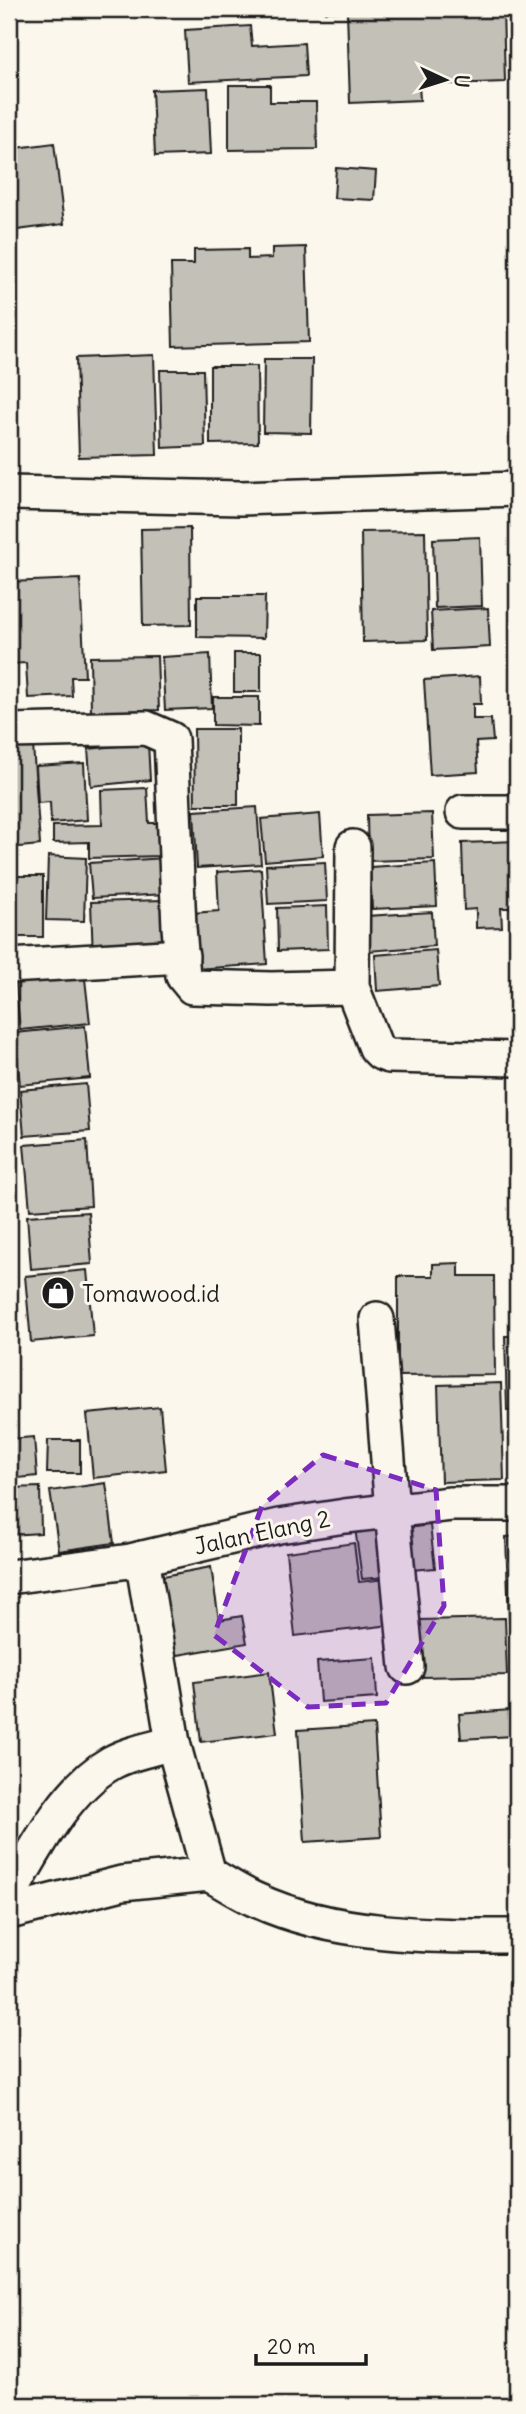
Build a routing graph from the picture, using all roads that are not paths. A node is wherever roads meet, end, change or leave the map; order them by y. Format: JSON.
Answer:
{"nodes":[{"id":1,"x":517,"y":489,"type":"edge"},
{"id":2,"x":9,"y":493,"type":"edge"},
{"id":3,"x":9,"y":731,"type":"edge"},
{"id":4,"x":463,"y":812,"type":"dead end"},
{"id":5,"x":517,"y":812,"type":"edge"},
{"id":6,"x":353,"y":847,"type":"dead end"},
{"id":7,"x":182,"y":956,"type":"junction"},
{"id":8,"x":9,"y":966,"type":"edge"},
{"id":9,"x":352,"y":987,"type":"junction"},
{"id":10,"x":517,"y":1059,"type":"edge"},
{"id":11,"x":377,"y":1319,"type":"dead end"},
{"id":12,"x":517,"y":1504,"type":"edge"},
{"id":13,"x":392,"y":1511,"type":"junction"},
{"id":14,"x":142,"y":1558,"type":"junction"},
{"id":15,"x":9,"y":1577,"type":"edge"},
{"id":16,"x":407,"y":1667,"type":"dead end"},
{"id":17,"x":173,"y":1743,"type":"junction"},
{"id":18,"x":209,"y":1874,"type":"junction"},
{"id":19,"x":9,"y":1895,"type":"edge"},
{"id":20,"x":9,"y":1912,"type":"edge"},
{"id":21,"x":517,"y":1936,"type":"edge"}],
"edges":[{"from":1,"to":2,"type":"street"},
{"from":3,"to":7,"type":"street"},
{"from":4,"to":5,"type":"street"},
{"from":6,"to":9,"type":"street"},
{"from":7,"to":8,"type":"street"},
{"from":7,"to":9,"type":"street"},
{"from":9,"to":10,"type":"street"},
{"from":11,"to":13,"type":"street"},
{"from":12,"to":13,"type":"street","name":"Jalan Elang 2"},
{"from":13,"to":14,"type":"street","name":"Jalan Elang 2"},
{"from":13,"to":16,"type":"street"},
{"from":14,"to":15,"type":"street","name":"Jalan Elang 2"},
{"from":14,"to":17,"type":"street"},
{"from":17,"to":18,"type":"street"},
{"from":17,"to":19,"type":"street"},
{"from":18,"to":20,"type":"street"},
{"from":18,"to":21,"type":"street"}]}
